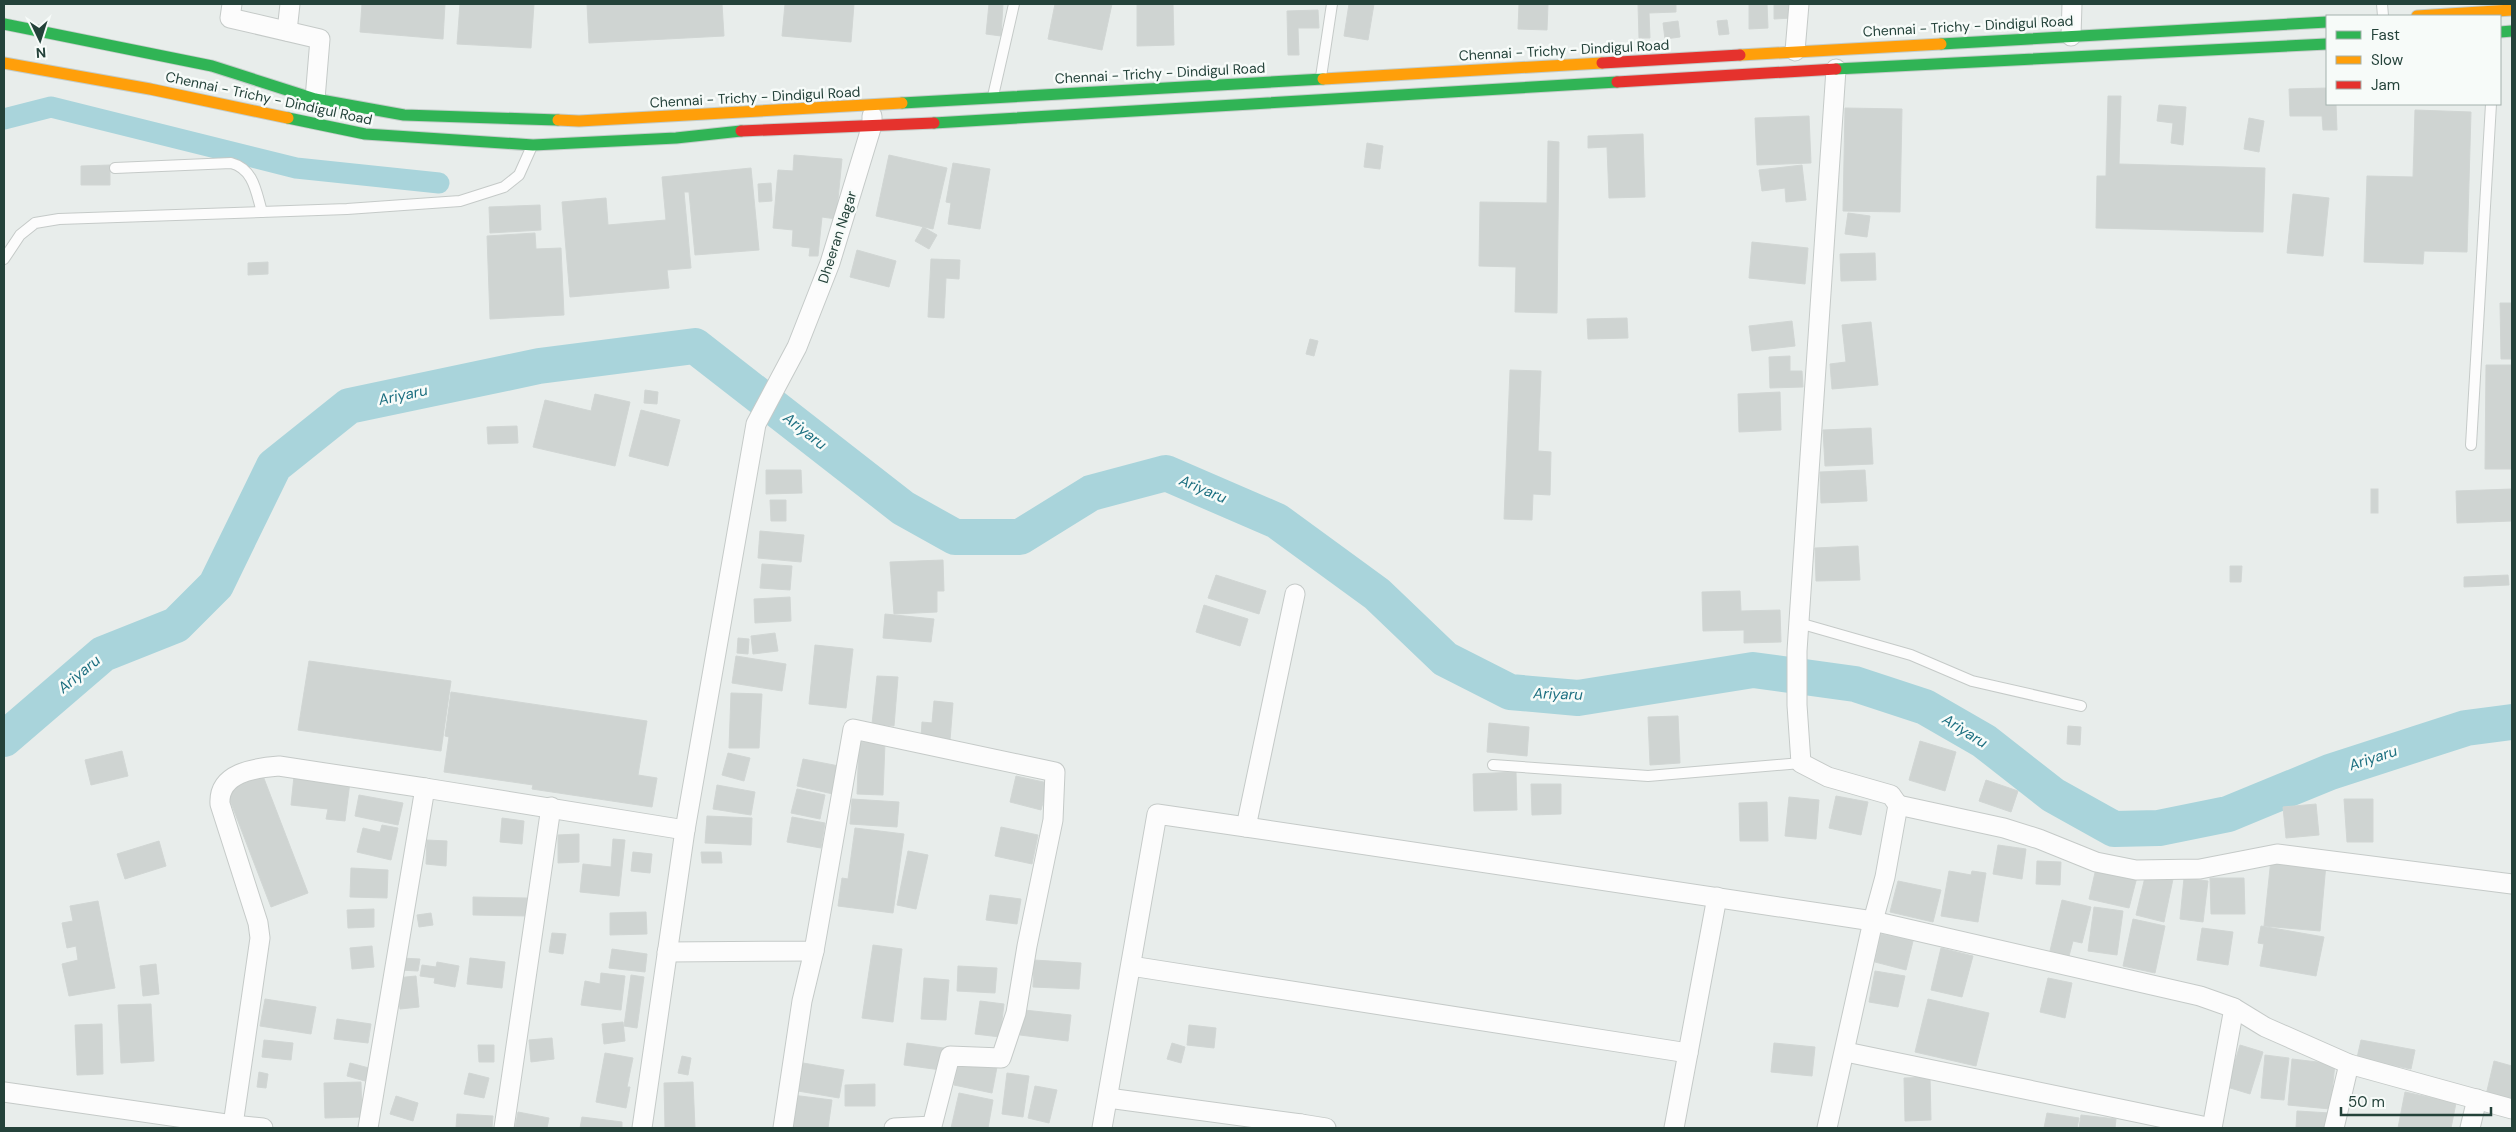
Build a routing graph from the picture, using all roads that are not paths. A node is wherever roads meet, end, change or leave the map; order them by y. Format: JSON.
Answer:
{"nodes":[{"id":1,"x":232,"y":4,"type":"edge"},
{"id":2,"x":290,"y":4,"type":"edge"},
{"id":3,"x":1014,"y":4,"type":"edge"},
{"id":4,"x":1332,"y":4,"type":"edge"},
{"id":5,"x":1799,"y":4,"type":"edge"},
{"id":6,"x":2072,"y":4,"type":"edge"},
{"id":7,"x":2435,"y":9,"type":"edge"},
{"id":8,"x":2512,"y":10,"type":"edge"},
{"id":9,"x":2419,"y":15,"type":"edge"},
{"id":10,"x":2326,"y":22,"type":"edge"},
{"id":11,"x":4,"y":24,"type":"edge"},
{"id":12,"x":287,"y":31,"type":"junction"},
{"id":13,"x":2071,"y":36,"type":"junction"},
{"id":14,"x":2326,"y":44,"type":"edge"},
{"id":15,"x":1795,"y":51,"type":"junction"},
{"id":16,"x":4,"y":63,"type":"edge"},
{"id":17,"x":1836,"y":69,"type":"junction"},
{"id":18,"x":1320,"y":81,"type":"junction"},
{"id":19,"x":315,"y":98,"type":"junction"},
{"id":20,"x":993,"y":98,"type":"junction"},
{"id":21,"x":872,"y":105,"type":"junction"},
{"id":22,"x":2490,"y":105,"type":"edge"},
{"id":23,"x":872,"y":125,"type":"junction"},
{"id":24,"x":533,"y":145,"type":"junction"},
{"id":25,"x":115,"y":168,"type":"dead end"},
{"id":26,"x":262,"y":212,"type":"junction"},
{"id":27,"x":4,"y":259,"type":"edge"},
{"id":28,"x":2471,"y":445,"type":"dead end"},
{"id":29,"x":1295,"y":594,"type":"dead end"},
{"id":30,"x":1799,"y":623,"type":"junction"},
{"id":31,"x":2081,"y":706,"type":"dead end"},
{"id":32,"x":1801,"y":763,"type":"junction"},
{"id":33,"x":1493,"y":765,"type":"dead end"},
{"id":34,"x":425,"y":788,"type":"junction"},
{"id":35,"x":1898,"y":805,"type":"junction"},
{"id":36,"x":551,"y":807,"type":"junction"},
{"id":37,"x":1246,"y":827,"type":"junction"},
{"id":38,"x":685,"y":830,"type":"junction"},
{"id":39,"x":2512,"y":884,"type":"edge"},
{"id":40,"x":1717,"y":897,"type":"junction"},
{"id":41,"x":1873,"y":921,"type":"junction"},
{"id":42,"x":814,"y":951,"type":"junction"},
{"id":43,"x":667,"y":952,"type":"junction"},
{"id":44,"x":1131,"y":966,"type":"junction"},
{"id":45,"x":2234,"y":1008,"type":"junction"},
{"id":46,"x":1688,"y":1052,"type":"junction"},
{"id":47,"x":1846,"y":1052,"type":"junction"},
{"id":48,"x":2349,"y":1064,"type":"junction"},
{"id":49,"x":4,"y":1092,"type":"edge"},
{"id":50,"x":1108,"y":1098,"type":"junction"},
{"id":51,"x":2477,"y":1099,"type":"junction"},
{"id":52,"x":2512,"y":1109,"type":"edge"},
{"id":53,"x":233,"y":1126,"type":"edge"},
{"id":54,"x":1300,"y":1126,"type":"edge"},
{"id":55,"x":262,"y":1128,"type":"edge"},
{"id":56,"x":368,"y":1128,"type":"edge"},
{"id":57,"x":504,"y":1128,"type":"edge"},
{"id":58,"x":642,"y":1128,"type":"edge"},
{"id":59,"x":783,"y":1128,"type":"edge"},
{"id":60,"x":894,"y":1128,"type":"edge"},
{"id":61,"x":1102,"y":1128,"type":"edge"},
{"id":62,"x":1326,"y":1128,"type":"edge"},
{"id":63,"x":1674,"y":1128,"type":"edge"},
{"id":64,"x":1827,"y":1128,"type":"edge"},
{"id":65,"x":2212,"y":1128,"type":"edge"},
{"id":66,"x":2334,"y":1128,"type":"edge"},
{"id":67,"x":2470,"y":1128,"type":"edge"}],
"edges":[{"from":1,"to":12,"type":"street"},
{"from":2,"to":12,"type":"street"},
{"from":3,"to":20,"type":"lane"},
{"from":4,"to":18,"type":"lane"},
{"from":5,"to":15,"type":"street"},
{"from":6,"to":13,"type":"street"},
{"from":7,"to":8,"type":"highway"},
{"from":7,"to":9,"type":"highway"},
{"from":10,"to":13,"type":"highway","name":"Chennai - Trichy - Dindigul Road"},
{"from":11,"to":19,"type":"highway","name":"Chennai - Trichy - Dindigul Road"},
{"from":12,"to":19,"type":"street"},
{"from":13,"to":15,"type":"highway","name":"Chennai - Trichy - Dindigul Road"},
{"from":14,"to":17,"type":"highway","name":"Chennai - Trichy - Dindigul Road"},
{"from":15,"to":18,"type":"highway","name":"Chennai - Trichy - Dindigul Road"},
{"from":16,"to":24,"type":"highway","name":"Chennai - Trichy - Dindigul Road"},
{"from":17,"to":23,"type":"highway","name":"Chennai - Trichy - Dindigul Road"},
{"from":17,"to":30,"type":"street"},
{"from":18,"to":20,"type":"highway","name":"Chennai - Trichy - Dindigul Road"},
{"from":19,"to":21,"type":"highway","name":"Chennai - Trichy - Dindigul Road"},
{"from":20,"to":21,"type":"highway","name":"Chennai - Trichy - Dindigul Road"},
{"from":21,"to":23,"type":"street","name":"Dheeran Nagar"},
{"from":22,"to":28,"type":"lane"},
{"from":23,"to":24,"type":"highway","name":"Chennai - Trichy - Dindigul Road"},
{"from":23,"to":38,"type":"street","name":"Dheeran Nagar"},
{"from":24,"to":26,"type":"lane"},
{"from":25,"to":26,"type":"lane"},
{"from":26,"to":27,"type":"lane"},
{"from":29,"to":37,"type":"street"},
{"from":30,"to":31,"type":"lane"},
{"from":30,"to":32,"type":"street"},
{"from":32,"to":33,"type":"lane"},
{"from":32,"to":35,"type":"street"},
{"from":34,"to":36,"type":"street"},
{"from":34,"to":53,"type":"street"},
{"from":34,"to":56,"type":"street"},
{"from":35,"to":39,"type":"street"},
{"from":35,"to":41,"type":"street"},
{"from":36,"to":38,"type":"street"},
{"from":36,"to":57,"type":"street"},
{"from":37,"to":40,"type":"street"},
{"from":37,"to":44,"type":"street"},
{"from":38,"to":43,"type":"street","name":"Dheeran Nagar"},
{"from":40,"to":41,"type":"street"},
{"from":40,"to":46,"type":"street"},
{"from":41,"to":45,"type":"street"},
{"from":41,"to":47,"type":"street"},
{"from":42,"to":43,"type":"street"},
{"from":42,"to":59,"type":"street"},
{"from":42,"to":60,"type":"street"},
{"from":43,"to":58,"type":"street","name":"Dheeran Nagar"},
{"from":44,"to":46,"type":"street"},
{"from":44,"to":50,"type":"street"},
{"from":45,"to":48,"type":"street"},
{"from":45,"to":65,"type":"street"},
{"from":46,"to":63,"type":"street"},
{"from":47,"to":64,"type":"street"},
{"from":47,"to":65,"type":"street"},
{"from":48,"to":51,"type":"street"},
{"from":48,"to":66,"type":"street"},
{"from":49,"to":53,"type":"street"},
{"from":50,"to":54,"type":"street"},
{"from":50,"to":61,"type":"street"},
{"from":51,"to":52,"type":"street"},
{"from":51,"to":67,"type":"street"},
{"from":53,"to":55,"type":"street"},
{"from":54,"to":62,"type":"street"}]}
